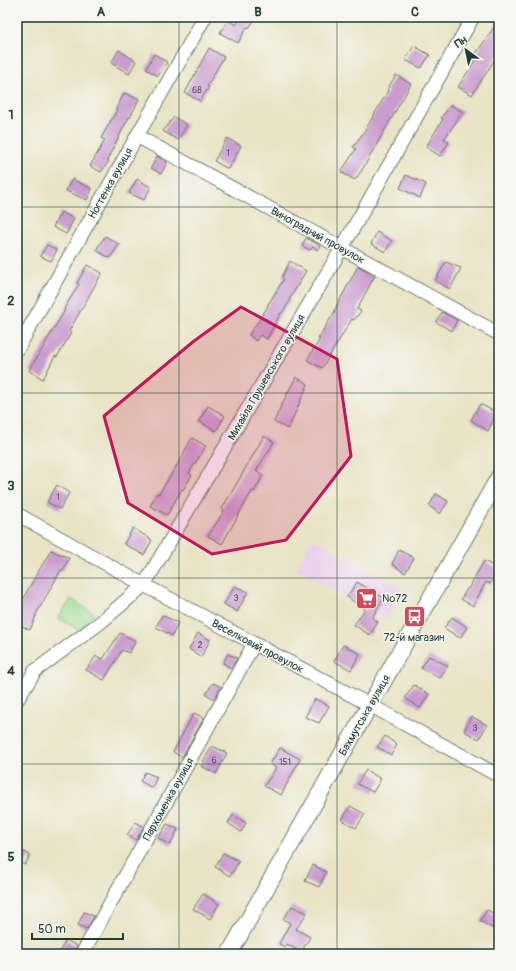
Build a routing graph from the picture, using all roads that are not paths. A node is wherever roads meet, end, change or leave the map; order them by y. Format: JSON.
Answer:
{"nodes":[{"id":1,"x":205,"y":17,"type":"edge"},
{"id":2,"x":473,"y":17,"type":"edge"},
{"id":3,"x":137,"y":136,"type":"junction"},
{"id":4,"x":342,"y":248,"type":"junction"},
{"id":5,"x":499,"y":334,"type":"edge"},
{"id":6,"x":17,"y":350,"type":"edge"},
{"id":7,"x":499,"y":477,"type":"edge"},
{"id":8,"x":17,"y":514,"type":"edge"},
{"id":9,"x":144,"y":585,"type":"junction"},
{"id":10,"x":254,"y":644,"type":"junction"},
{"id":11,"x":17,"y":700,"type":"edge"},
{"id":12,"x":370,"y":705,"type":"junction"},
{"id":13,"x":499,"y":776,"type":"edge"},
{"id":14,"x":82,"y":954,"type":"edge"},
{"id":15,"x":229,"y":954,"type":"edge"}],
"edges":[{"from":1,"to":3,"type":"street","name":"Ногтенка вулиця"},
{"from":2,"to":4,"type":"street","name":"Михайла Грушевського вулиця"},
{"from":3,"to":4,"type":"street","name":"Виноградний провулок"},
{"from":3,"to":6,"type":"street","name":"Ногтенка вулиця"},
{"from":4,"to":5,"type":"street","name":"Виноградний провулок"},
{"from":4,"to":9,"type":"street","name":"Михайла Грушевського вулиця"},
{"from":7,"to":12,"type":"street","name":"Бахмутська вулиця"},
{"from":8,"to":9,"type":"street","name":"Веселковий провулок"},
{"from":9,"to":10,"type":"street","name":"Веселковий провулок"},
{"from":9,"to":11,"type":"street","name":"Михайла Грушевського вулиця"},
{"from":10,"to":12,"type":"street","name":"Веселковий провулок"},
{"from":10,"to":14,"type":"street","name":"Пархоменка вулиця"},
{"from":12,"to":13,"type":"street","name":"Веселковий провулок"},
{"from":12,"to":15,"type":"street","name":"Бахмутська вулиця"}]}
